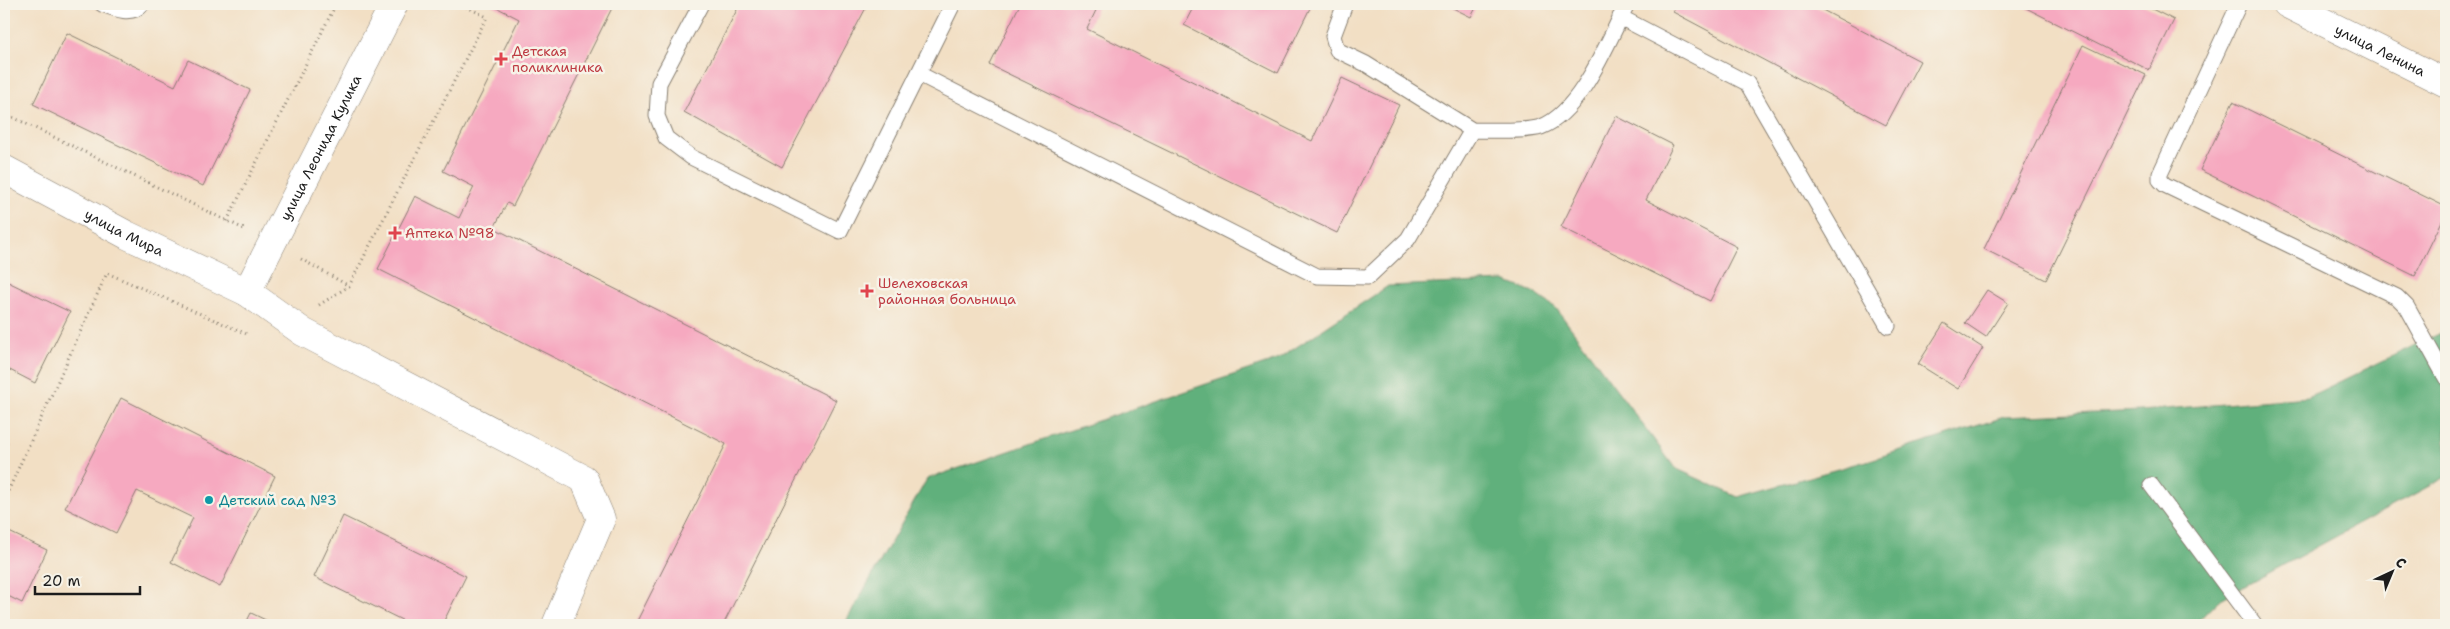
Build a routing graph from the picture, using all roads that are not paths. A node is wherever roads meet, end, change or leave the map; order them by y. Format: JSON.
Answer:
{"nodes":[{"id":1,"x":102,"y":4,"type":"edge"},
{"id":2,"x":142,"y":4,"type":"edge"},
{"id":3,"x":394,"y":4,"type":"edge"},
{"id":4,"x":701,"y":4,"type":"edge"},
{"id":5,"x":953,"y":4,"type":"edge"},
{"id":6,"x":1345,"y":4,"type":"edge"},
{"id":7,"x":2239,"y":4,"type":"edge"},
{"id":8,"x":2287,"y":4,"type":"edge"},
{"id":9,"x":1624,"y":10,"type":"edge"},
{"id":10,"x":919,"y":74,"type":"junction"},
{"id":11,"x":2446,"y":82,"type":"edge"},
{"id":12,"x":1472,"y":130,"type":"junction"},
{"id":13,"x":4,"y":169,"type":"edge"},
{"id":14,"x":247,"y":292,"type":"junction"},
{"id":15,"x":1888,"y":326,"type":"dead end"},
{"id":16,"x":2446,"y":378,"type":"edge"},
{"id":17,"x":2152,"y":484,"type":"dead end"},
{"id":18,"x":556,"y":625,"type":"edge"},
{"id":19,"x":2255,"y":625,"type":"edge"}],
"edges":[{"from":1,"to":2,"type":"lane"},
{"from":3,"to":14,"type":"street","name":"улица Леонида Кулика"},
{"from":4,"to":10,"type":"lane"},
{"from":5,"to":10,"type":"lane"},
{"from":6,"to":12,"type":"lane"},
{"from":7,"to":16,"type":"lane"},
{"from":8,"to":11,"type":"street","name":"улица Ленина"},
{"from":9,"to":12,"type":"lane"},
{"from":9,"to":15,"type":"lane"},
{"from":10,"to":12,"type":"lane"},
{"from":13,"to":14,"type":"street","name":"улица Мира"},
{"from":14,"to":18,"type":"street","name":"улица Мира"},
{"from":17,"to":19,"type":"lane"}]}
